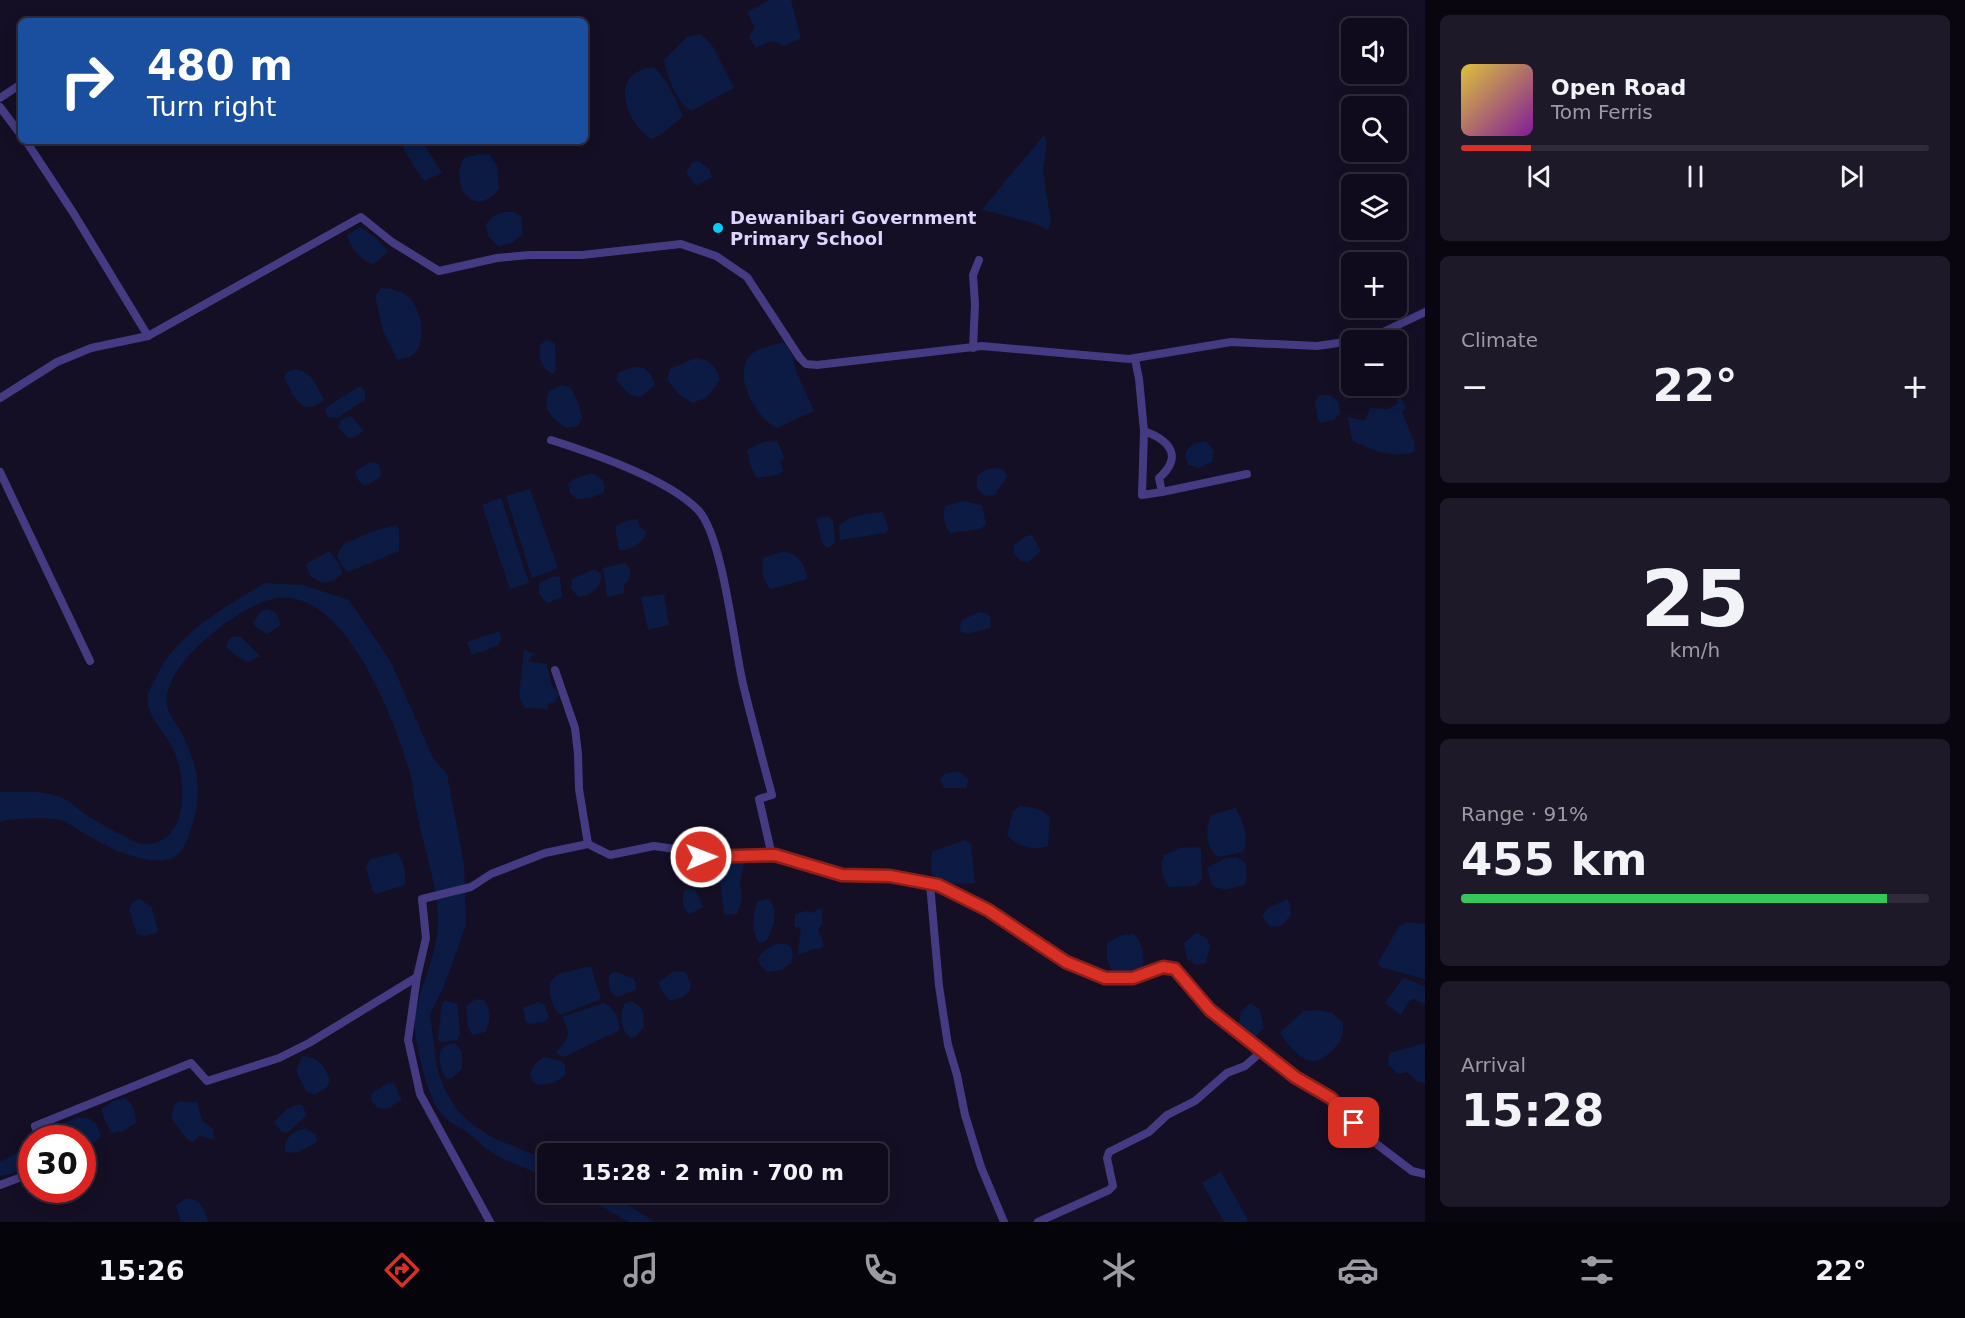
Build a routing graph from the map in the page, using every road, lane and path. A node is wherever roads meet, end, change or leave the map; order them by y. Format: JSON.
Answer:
{"nodes":[{"id":1,"x":18,"y":86,"type":"edge"},
{"id":2,"x":0,"y":98,"type":"edge"},
{"id":3,"x":0,"y":107,"type":"edge"},
{"id":4,"x":18,"y":131,"type":"edge"},
{"id":5,"x":28,"y":144,"type":"edge"},
{"id":6,"x":979,"y":260,"type":"dead end"},
{"id":7,"x":1425,"y":312,"type":"edge"},
{"id":8,"x":1389,"y":330,"type":"edge"},
{"id":9,"x":148,"y":336,"type":"junction"},
{"id":10,"x":1341,"y":343,"type":"edge"},
{"id":11,"x":972,"y":348,"type":"junction"},
{"id":12,"x":1135,"y":359,"type":"junction"},
{"id":13,"x":0,"y":398,"type":"edge"},
{"id":14,"x":1144,"y":431,"type":"junction"},
{"id":15,"x":551,"y":440,"type":"dead end"},
{"id":16,"x":0,"y":472,"type":"edge"},
{"id":17,"x":1247,"y":474,"type":"dead end"},
{"id":18,"x":1162,"y":492,"type":"junction"},
{"id":19,"x":90,"y":661,"type":"dead end"},
{"id":20,"x":555,"y":670,"type":"dead end"},
{"id":21,"x":588,"y":844,"type":"junction"},
{"id":22,"x":772,"y":856,"type":"junction"},
{"id":23,"x":930,"y":884,"type":"junction"},
{"id":24,"x":417,"y":977,"type":"junction"},
{"id":25,"x":1261,"y":1052,"type":"junction"},
{"id":26,"x":37,"y":1125,"type":"edge"},
{"id":27,"x":1425,"y":1174,"type":"edge"},
{"id":28,"x":18,"y":1178,"type":"edge"},
{"id":29,"x":0,"y":1185,"type":"edge"},
{"id":30,"x":490,"y":1222,"type":"edge"},
{"id":31,"x":1004,"y":1222,"type":"edge"},
{"id":32,"x":1038,"y":1222,"type":"edge"}],
"edges":[{"from":1,"to":2,"type":"street"},
{"from":3,"to":4,"type":"street"},
{"from":5,"to":9,"type":"street"},
{"from":6,"to":11,"type":"street"},
{"from":7,"to":8,"type":"street"},
{"from":9,"to":11,"type":"street"},
{"from":9,"to":13,"type":"street"},
{"from":10,"to":12,"type":"street"},
{"from":11,"to":12,"type":"street"},
{"from":12,"to":14,"type":"street"},
{"from":14,"to":18,"type":"street"},
{"from":14,"to":18,"type":"street"},
{"from":15,"to":22,"type":"street"},
{"from":16,"to":19,"type":"street"},
{"from":17,"to":18,"type":"street"},
{"from":20,"to":21,"type":"street"},
{"from":21,"to":22,"type":"street"},
{"from":21,"to":24,"type":"street"},
{"from":22,"to":23,"type":"street"},
{"from":23,"to":25,"type":"street"},
{"from":23,"to":31,"type":"street"},
{"from":24,"to":26,"type":"street"},
{"from":24,"to":30,"type":"street"},
{"from":25,"to":27,"type":"street"},
{"from":25,"to":32,"type":"street"},
{"from":28,"to":29,"type":"street"}]}
